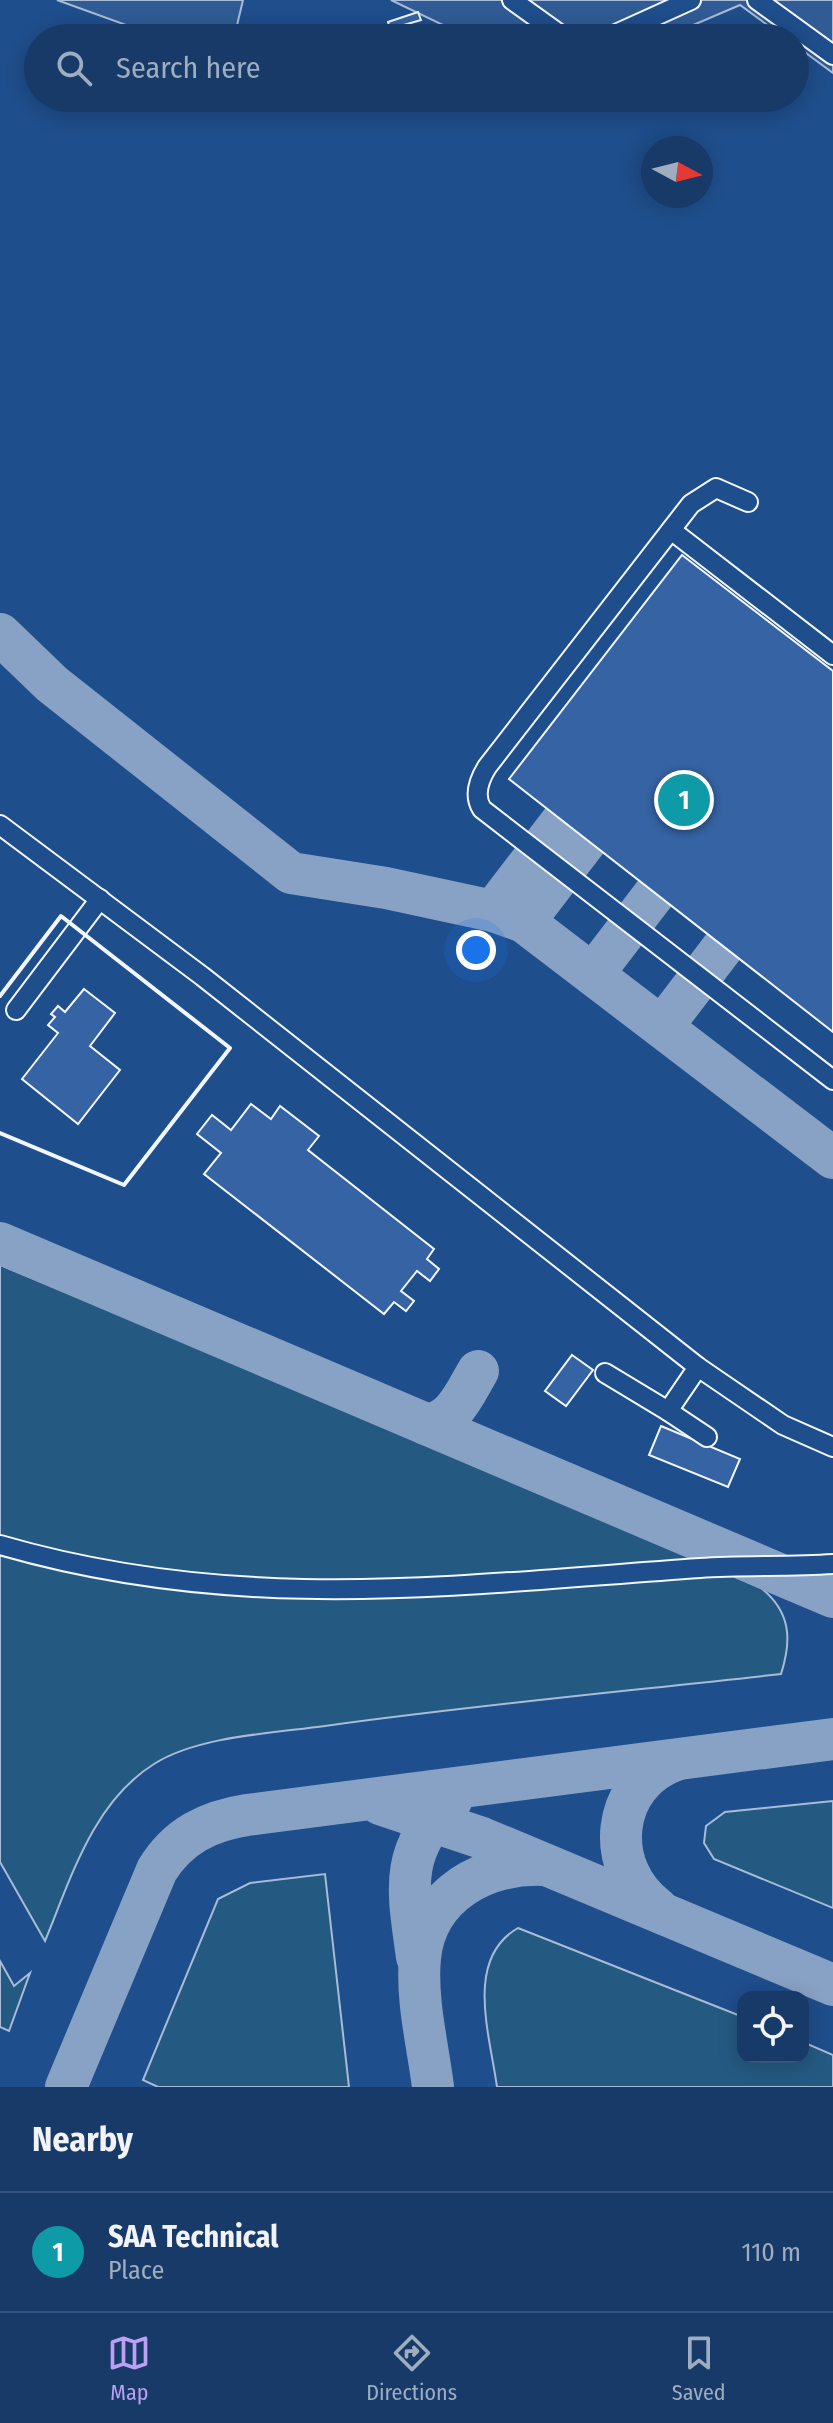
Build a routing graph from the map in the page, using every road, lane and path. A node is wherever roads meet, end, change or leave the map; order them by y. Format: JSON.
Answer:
{"nodes":[{"id":1,"x":512,"y":0,"type":"edge"},
{"id":2,"x":691,"y":0,"type":"edge"},
{"id":3,"x":757,"y":0,"type":"edge"},
{"id":4,"x":545,"y":24,"type":"edge"},
{"id":5,"x":638,"y":24,"type":"edge"},
{"id":6,"x":790,"y":24,"type":"edge"},
{"id":7,"x":809,"y":38,"type":"edge"},
{"id":8,"x":833,"y":55,"type":"edge"},
{"id":9,"x":748,"y":502,"type":"dead end"},
{"id":10,"x":671,"y":530,"type":"junction"},
{"id":11,"x":833,"y":655,"type":"edge"},
{"id":12,"x":0,"y":825,"type":"edge"},
{"id":13,"x":100,"y":899,"type":"junction"},
{"id":14,"x":16,"y":1010,"type":"dead end"},
{"id":15,"x":833,"y":1080,"type":"edge"},
{"id":16,"x":698,"y":1367,"type":"junction"},
{"id":17,"x":605,"y":1373,"type":"dead end"},
{"id":18,"x":668,"y":1411,"type":"junction"},
{"id":19,"x":707,"y":1437,"type":"dead end"},
{"id":20,"x":833,"y":1447,"type":"edge"},
{"id":21,"x":0,"y":1545,"type":"edge"},
{"id":22,"x":833,"y":1564,"type":"edge"}],
"edges":[{"from":1,"to":4,"type":"lane"},
{"from":2,"to":5,"type":"lane"},
{"from":3,"to":6,"type":"lane"},
{"from":7,"to":8,"type":"lane"},
{"from":9,"to":10,"type":"lane"},
{"from":10,"to":11,"type":"lane"},
{"from":10,"to":15,"type":"lane"},
{"from":12,"to":13,"type":"lane"},
{"from":13,"to":14,"type":"lane"},
{"from":13,"to":16,"type":"lane"},
{"from":16,"to":18,"type":"lane"},
{"from":16,"to":20,"type":"lane"},
{"from":17,"to":18,"type":"lane"},
{"from":18,"to":19,"type":"lane"},
{"from":21,"to":22,"type":"lane"}]}
